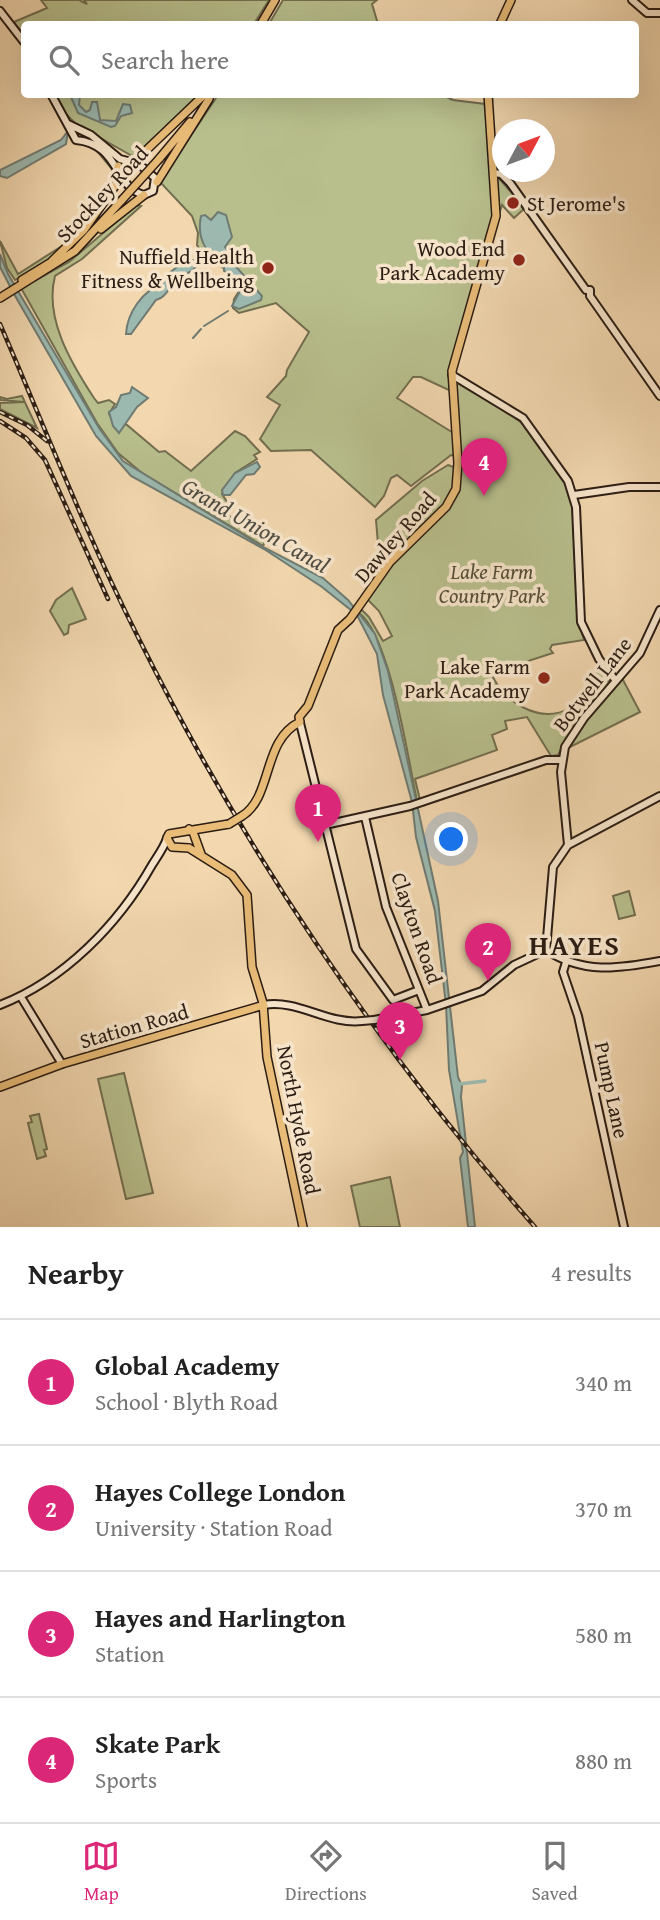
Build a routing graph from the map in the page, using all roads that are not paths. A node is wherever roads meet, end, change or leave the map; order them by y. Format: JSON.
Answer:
{"nodes":[{"id":1,"x":277,"y":0,"type":"edge"},
{"id":2,"x":511,"y":0,"type":"edge"},
{"id":3,"x":632,"y":0,"type":"edge"},
{"id":4,"x":0,"y":11,"type":"edge"},
{"id":5,"x":660,"y":13,"type":"edge"},
{"id":6,"x":265,"y":21,"type":"edge"},
{"id":7,"x":501,"y":21,"type":"edge"},
{"id":8,"x":21,"y":38,"type":"edge"},
{"id":9,"x":53,"y":98,"type":"edge"},
{"id":10,"x":206,"y":98,"type":"edge"},
{"id":11,"x":206,"y":98,"type":"edge"},
{"id":12,"x":207,"y":98,"type":"edge"},
{"id":13,"x":488,"y":98,"type":"edge"},
{"id":14,"x":80,"y":134,"type":"junction"},
{"id":15,"x":492,"y":147,"type":"edge"},
{"id":16,"x":134,"y":162,"type":"junction"},
{"id":17,"x":118,"y":166,"type":"junction"},
{"id":18,"x":122,"y":175,"type":"junction"},
{"id":19,"x":156,"y":182,"type":"junction"},
{"id":20,"x":494,"y":182,"type":"edge"},
{"id":21,"x":509,"y":182,"type":"edge"},
{"id":22,"x":144,"y":195,"type":"junction"},
{"id":23,"x":109,"y":197,"type":"junction"},
{"id":24,"x":121,"y":198,"type":"junction"},
{"id":25,"x":75,"y":251,"type":"junction"},
{"id":26,"x":52,"y":261,"type":"junction"},
{"id":27,"x":19,"y":284,"type":"junction"},
{"id":28,"x":0,"y":295,"type":"edge"},
{"id":29,"x":452,"y":375,"type":"junction"},
{"id":30,"x":660,"y":396,"type":"edge"},
{"id":31,"x":660,"y":487,"type":"edge"},
{"id":32,"x":574,"y":495,"type":"junction"},
{"id":33,"x":660,"y":610,"type":"edge"},
{"id":34,"x":616,"y":681,"type":"junction"},
{"id":35,"x":298,"y":721,"type":"junction"},
{"id":36,"x":561,"y":760,"type":"junction"},
{"id":37,"x":660,"y":796,"type":"edge"},
{"id":38,"x":365,"y":817,"type":"junction"},
{"id":39,"x":326,"y":825,"type":"junction"},
{"id":40,"x":202,"y":828,"type":"junction"},
{"id":41,"x":188,"y":829,"type":"junction"},
{"id":42,"x":167,"y":838,"type":"junction"},
{"id":43,"x":195,"y":839,"type":"junction"},
{"id":44,"x":568,"y":845,"type":"junction"},
{"id":45,"x":172,"y":847,"type":"junction"},
{"id":46,"x":189,"y":848,"type":"junction"},
{"id":47,"x":202,"y":855,"type":"junction"},
{"id":48,"x":157,"y":856,"type":"junction"},
{"id":49,"x":545,"y":950,"type":"junction"},
{"id":50,"x":566,"y":961,"type":"junction"},
{"id":51,"x":660,"y":961,"type":"edge"},
{"id":52,"x":419,"y":989,"type":"junction"},
{"id":53,"x":21,"y":997,"type":"junction"},
{"id":54,"x":0,"y":1005,"type":"edge"},
{"id":55,"x":262,"y":1008,"type":"junction"},
{"id":56,"x":426,"y":1010,"type":"junction"},
{"id":57,"x":62,"y":1064,"type":"junction"},
{"id":58,"x":0,"y":1087,"type":"edge"},
{"id":59,"x":303,"y":1227,"type":"edge"},
{"id":60,"x":624,"y":1227,"type":"edge"}],
"edges":[{"from":1,"to":6,"type":"main road"},
{"from":2,"to":7,"type":"main road"},
{"from":3,"to":5,"type":"street"},
{"from":4,"to":8,"type":"street"},
{"from":9,"to":14,"type":"street"},
{"from":10,"to":24,"type":"main road","name":"Stockley Road","bridge":true},
{"from":11,"to":16,"type":"main road"},
{"from":12,"to":19,"type":"main road"},
{"from":13,"to":15,"type":"main road","name":"Dawley Road"},
{"from":14,"to":16,"type":"street"},
{"from":14,"to":17,"type":"street"},
{"from":16,"to":18,"type":"street"},
{"from":16,"to":19,"type":"street"},
{"from":17,"to":18,"type":"street"},
{"from":17,"to":23,"type":"main road"},
{"from":18,"to":22,"type":"street"},
{"from":18,"to":23,"type":"main road"},
{"from":19,"to":22,"type":"street"},
{"from":20,"to":29,"type":"main road","name":"Dawley Road"},
{"from":21,"to":30,"type":"street"},
{"from":22,"to":25,"type":"main road"},
{"from":23,"to":26,"type":"main road"},
{"from":24,"to":25,"type":"main road","name":"Stockley Road"},
{"from":24,"to":26,"type":"main road","name":"Stockley Road"},
{"from":25,"to":27,"type":"main road","name":"Stockley Road"},
{"from":26,"to":27,"type":"main road","name":"Stockley Road"},
{"from":27,"to":28,"type":"main road","name":"Stockley Road"},
{"from":29,"to":32,"type":"street"},
{"from":29,"to":35,"type":"main road","name":"Dawley Road"},
{"from":31,"to":32,"type":"street"},
{"from":32,"to":34,"type":"street"},
{"from":33,"to":34,"type":"street","name":"Botwell Lane"},
{"from":34,"to":36,"type":"street","name":"Botwell Lane"},
{"from":35,"to":39,"type":"street"},
{"from":35,"to":40,"type":"main road","name":"Dawley Road","bridge":true},
{"from":36,"to":38,"type":"street"},
{"from":36,"to":44,"type":"street","name":"Botwell Lane"},
{"from":37,"to":44,"type":"street"},
{"from":38,"to":39,"type":"street"},
{"from":38,"to":52,"type":"street","name":"Clayton Road"},
{"from":39,"to":52,"type":"street"},
{"from":40,"to":41,"type":"main road","name":"Dawley Road"},
{"from":40,"to":43,"type":"main road"},
{"from":41,"to":42,"type":"main road","name":"Dawley Road"},
{"from":41,"to":43,"type":"main road"},
{"from":42,"to":45,"type":"main road"},
{"from":42,"to":48,"type":"street"},
{"from":43,"to":46,"type":"main road"},
{"from":43,"to":47,"type":"main road","name":"North Hyde Road"},
{"from":44,"to":49,"type":"street"},
{"from":45,"to":46,"type":"main road"},
{"from":45,"to":48,"type":"street"},
{"from":46,"to":47,"type":"main road","name":"North Hyde Road"},
{"from":47,"to":55,"type":"main road","name":"North Hyde Road"},
{"from":48,"to":53,"type":"street"},
{"from":49,"to":50,"type":"street"},
{"from":49,"to":56,"type":"street","name":"Station Road"},
{"from":50,"to":51,"type":"street"},
{"from":50,"to":60,"type":"street","name":"Pump Lane"},
{"from":52,"to":56,"type":"street","name":"Clayton Road"},
{"from":53,"to":54,"type":"street"},
{"from":53,"to":57,"type":"street","name":"Station Road"},
{"from":55,"to":56,"type":"street","name":"Station Road","bridge":true},
{"from":55,"to":57,"type":"main road","name":"Station Road"},
{"from":55,"to":59,"type":"main road","name":"North Hyde Road"},
{"from":57,"to":58,"type":"main road"}]}
